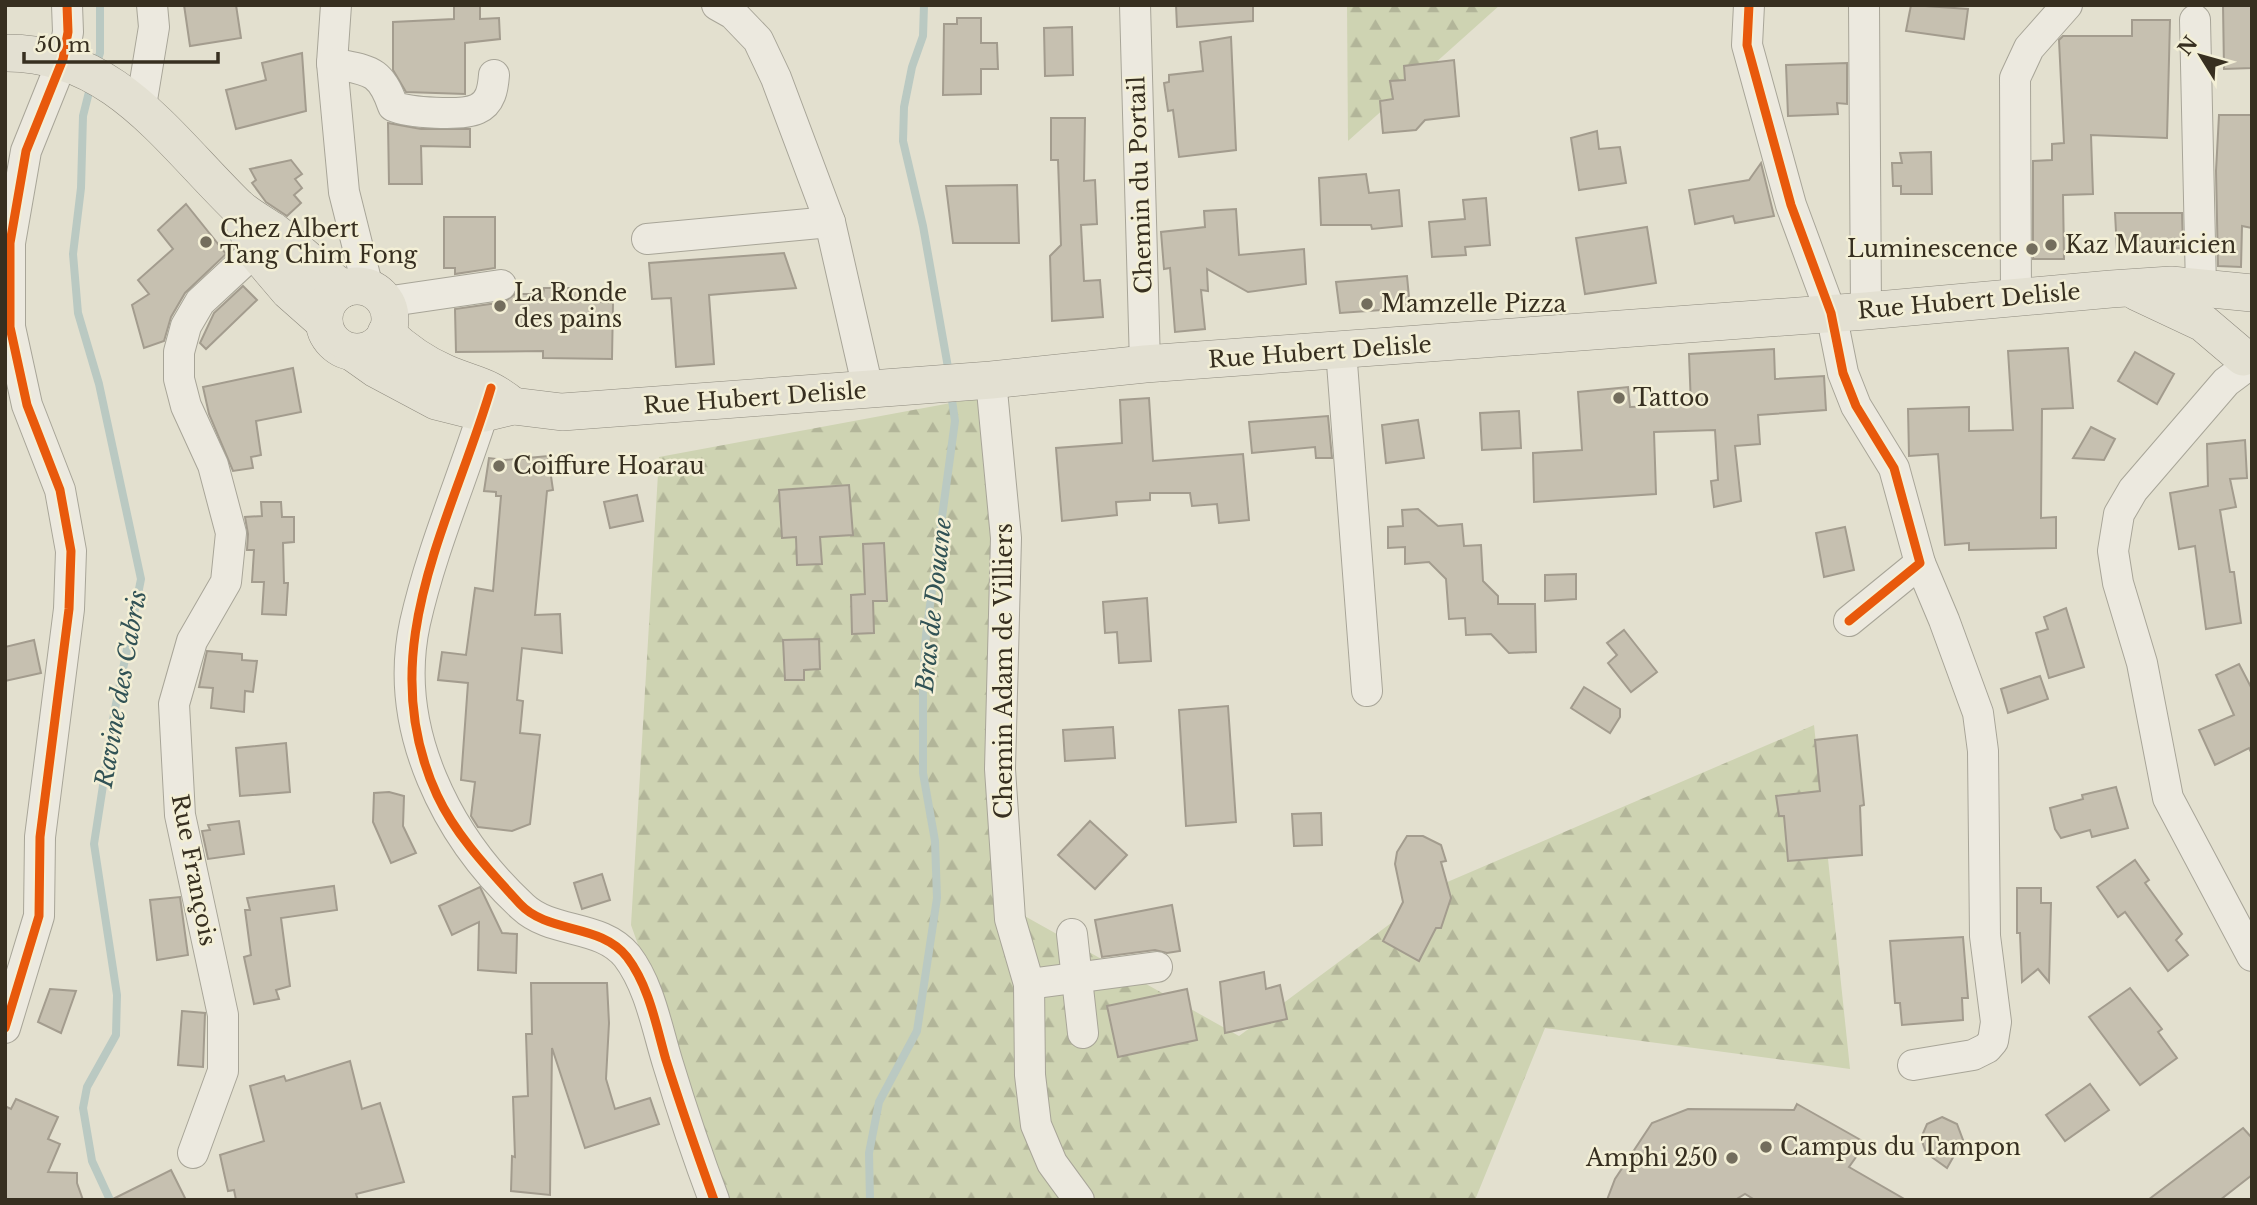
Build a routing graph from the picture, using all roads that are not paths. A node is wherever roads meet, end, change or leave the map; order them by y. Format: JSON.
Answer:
{"nodes":[{"id":1,"x":67,"y":5,"type":"edge"},
{"id":2,"x":152,"y":5,"type":"edge"},
{"id":3,"x":336,"y":5,"type":"edge"},
{"id":4,"x":717,"y":5,"type":"edge"},
{"id":5,"x":1135,"y":5,"type":"edge"},
{"id":6,"x":1749,"y":5,"type":"edge"},
{"id":7,"x":1864,"y":5,"type":"edge"},
{"id":8,"x":2067,"y":5,"type":"edge"},
{"id":9,"x":2195,"y":20,"type":"dead end"},
{"id":10,"x":5,"y":53,"type":"edge"},
{"id":11,"x":332,"y":63,"type":"junction"},
{"id":12,"x":71,"y":64,"type":"junction"},
{"id":13,"x":494,"y":75,"type":"dead end"},
{"id":14,"x":133,"y":100,"type":"junction"},
{"id":15,"x":239,"y":208,"type":"junction"},
{"id":16,"x":830,"y":222,"type":"junction"},
{"id":17,"x":647,"y":239,"type":"dead end"},
{"id":18,"x":255,"y":251,"type":"junction"},
{"id":19,"x":501,"y":285,"type":"dead end"},
{"id":20,"x":2126,"y":288,"type":"junction"},
{"id":21,"x":2201,"y":288,"type":"junction"},
{"id":22,"x":2252,"y":293,"type":"edge"},
{"id":23,"x":2016,"y":298,"type":"junction"},
{"id":24,"x":2252,"y":300,"type":"edge"},
{"id":25,"x":370,"y":303,"type":"junction"},
{"id":26,"x":1848,"y":312,"type":"junction"},
{"id":27,"x":324,"y":321,"type":"junction"},
{"id":28,"x":1341,"y":350,"type":"junction"},
{"id":29,"x":352,"y":352,"type":"junction"},
{"id":30,"x":2248,"y":362,"type":"edge"},
{"id":31,"x":1145,"y":364,"type":"junction"},
{"id":32,"x":984,"y":380,"type":"junction"},
{"id":33,"x":882,"y":388,"type":"junction"},
{"id":34,"x":496,"y":402,"type":"junction"},
{"id":35,"x":1920,"y":564,"type":"junction"},
{"id":36,"x":1849,"y":621,"type":"dead end"},
{"id":37,"x":1367,"y":691,"type":"dead end"},
{"id":38,"x":1072,"y":934,"type":"dead end"},
{"id":39,"x":2252,"y":956,"type":"edge"},
{"id":40,"x":1157,"y":967,"type":"dead end"},
{"id":41,"x":1077,"y":978,"type":"junction"},
{"id":42,"x":1029,"y":984,"type":"junction"},
{"id":43,"x":5,"y":1028,"type":"edge"},
{"id":44,"x":1083,"y":1033,"type":"dead end"},
{"id":45,"x":1913,"y":1065,"type":"dead end"},
{"id":46,"x":193,"y":1153,"type":"dead end"},
{"id":47,"x":714,"y":1200,"type":"edge"},
{"id":48,"x":1079,"y":1200,"type":"edge"}],
"edges":[{"from":1,"to":12,"type":"street"},
{"from":2,"to":14,"type":"street"},
{"from":3,"to":11,"type":"street"},
{"from":4,"to":16,"type":"street"},
{"from":5,"to":31,"type":"street","name":"Chemin du Portail"},
{"from":6,"to":26,"type":"street"},
{"from":7,"to":26,"type":"street"},
{"from":8,"to":23,"type":"street"},
{"from":9,"to":21,"type":"street"},
{"from":10,"to":12,"type":"main road","name":"Rue Hubert Delisle"},
{"from":11,"to":13,"type":"street"},
{"from":11,"to":25,"type":"street"},
{"from":12,"to":14,"type":"main road","name":"Rue Hubert Delisle"},
{"from":12,"to":43,"type":"street"},
{"from":14,"to":15,"type":"main road","name":"Rue Hubert Delisle"},
{"from":15,"to":18,"type":"main road","name":"Rue Hubert Delisle"},
{"from":15,"to":25,"type":"main road","name":"Rue Hubert Delisle"},
{"from":16,"to":17,"type":"street"},
{"from":16,"to":33,"type":"street"},
{"from":18,"to":27,"type":"main road","name":"Rue Hubert Delisle"},
{"from":18,"to":46,"type":"street","name":"Rue François"},
{"from":19,"to":25,"type":"street"},
{"from":20,"to":21,"type":"main road","name":"Rue Hubert Delisle"},
{"from":20,"to":23,"type":"main road","name":"Rue Hubert Delisle"},
{"from":20,"to":30,"type":"main road","name":"Rue Hubert Delisle"},
{"from":21,"to":22,"type":"main road","name":"Rue Hubert Delisle"},
{"from":23,"to":26,"type":"main road","name":"Rue Hubert Delisle"},
{"from":24,"to":30,"type":"main road"},
{"from":25,"to":27,"type":"main road"},
{"from":25,"to":29,"type":"main road"},
{"from":25,"to":34,"type":"main road","name":"Rue Hubert Delisle"},
{"from":26,"to":28,"type":"main road","name":"Rue Hubert Delisle"},
{"from":26,"to":35,"type":"street"},
{"from":27,"to":29,"type":"main road","name":"Rue Hubert Delisle"},
{"from":28,"to":31,"type":"main road","name":"Rue Hubert Delisle"},
{"from":28,"to":37,"type":"street"},
{"from":29,"to":34,"type":"main road","name":"Rue Hubert Delisle"},
{"from":30,"to":39,"type":"street"},
{"from":31,"to":32,"type":"main road","name":"Rue Hubert Delisle"},
{"from":32,"to":33,"type":"main road","name":"Rue Hubert Delisle"},
{"from":32,"to":42,"type":"street","name":"Chemin Adam de Villiers"},
{"from":33,"to":34,"type":"main road","name":"Rue Hubert Delisle"},
{"from":34,"to":47,"type":"street"},
{"from":35,"to":36,"type":"street"},
{"from":35,"to":45,"type":"street"},
{"from":38,"to":41,"type":"street"},
{"from":40,"to":41,"type":"street"},
{"from":41,"to":42,"type":"street"},
{"from":41,"to":44,"type":"street"},
{"from":42,"to":48,"type":"street","name":"Chemin Adam de Villiers"}]}
